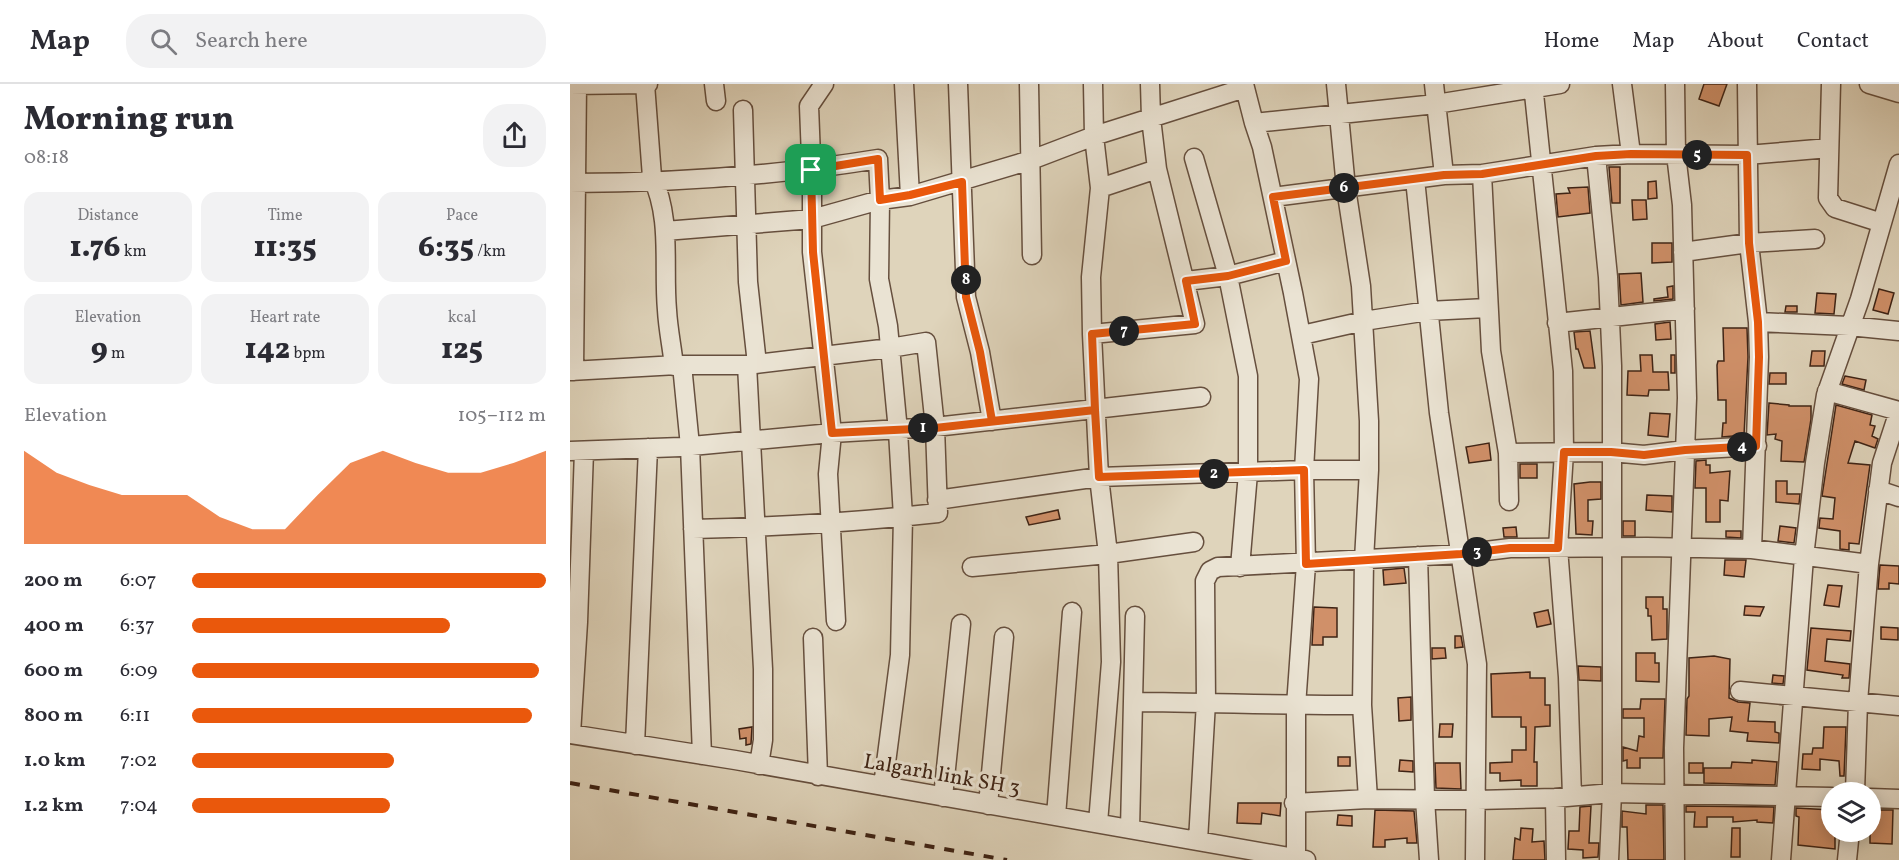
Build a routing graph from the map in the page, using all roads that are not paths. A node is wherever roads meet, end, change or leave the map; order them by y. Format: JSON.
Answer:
{"nodes":[{"id":1,"x":577,"y":84,"type":"edge"},
{"id":2,"x":646,"y":84,"type":"edge"},
{"id":3,"x":824,"y":84,"type":"edge"},
{"id":4,"x":904,"y":84,"type":"edge"},
{"id":5,"x":958,"y":84,"type":"edge"},
{"id":6,"x":1029,"y":84,"type":"edge"},
{"id":7,"x":1093,"y":84,"type":"edge"},
{"id":8,"x":1150,"y":84,"type":"edge"},
{"id":9,"x":1336,"y":84,"type":"edge"},
{"id":10,"x":1434,"y":84,"type":"edge"},
{"id":11,"x":1560,"y":84,"type":"edge"},
{"id":12,"x":1622,"y":84,"type":"edge"},
{"id":13,"x":1676,"y":84,"type":"edge"},
{"id":14,"x":1747,"y":84,"type":"edge"},
{"id":15,"x":1831,"y":84,"type":"edge"},
{"id":16,"x":1869,"y":84,"type":"edge"},
{"id":17,"x":570,"y":85,"type":"edge"},
{"id":18,"x":1245,"y":86,"type":"edge"},
{"id":19,"x":1534,"y":86,"type":"edge"},
{"id":20,"x":1899,"y":93,"type":"edge"},
{"id":21,"x":1436,"y":104,"type":"junction"},
{"id":22,"x":743,"y":110,"type":"dead end"},
{"id":23,"x":1340,"y":113,"type":"junction"},
{"id":24,"x":1151,"y":118,"type":"junction"},
{"id":25,"x":1254,"y":123,"type":"junction"},
{"id":26,"x":1094,"y":136,"type":"junction"},
{"id":27,"x":1829,"y":148,"type":"junction"},
{"id":28,"x":1631,"y":154,"type":"junction"},
{"id":29,"x":1676,"y":154,"type":"junction"},
{"id":30,"x":1747,"y":155,"type":"junction"},
{"id":31,"x":1596,"y":156,"type":"junction"},
{"id":32,"x":1194,"y":158,"type":"dead end"},
{"id":33,"x":1031,"y":160,"type":"junction"},
{"id":34,"x":1899,"y":164,"type":"edge"},
{"id":35,"x":1541,"y":166,"type":"junction"},
{"id":36,"x":1157,"y":169,"type":"junction"},
{"id":37,"x":811,"y":170,"type":"junction"},
{"id":38,"x":1482,"y":174,"type":"junction"},
{"id":39,"x":1444,"y":175,"type":"junction"},
{"id":40,"x":745,"y":176,"type":"junction"},
{"id":41,"x":1415,"y":179,"type":"junction"},
{"id":42,"x":962,"y":182,"type":"junction"},
{"id":43,"x":572,"y":183,"type":"edge"},
{"id":44,"x":655,"y":183,"type":"junction"},
{"id":45,"x":1100,"y":188,"type":"junction"},
{"id":46,"x":1346,"y":188,"type":"junction"},
{"id":47,"x":910,"y":195,"type":"junction"},
{"id":48,"x":1273,"y":197,"type":"junction"},
{"id":49,"x":880,"y":200,"type":"junction"},
{"id":50,"x":812,"y":219,"type":"junction"},
{"id":51,"x":1882,"y":222,"type":"junction"},
{"id":52,"x":746,"y":225,"type":"junction"},
{"id":53,"x":665,"y":231,"type":"junction"},
{"id":54,"x":1815,"y":239,"type":"dead end"},
{"id":55,"x":1749,"y":243,"type":"junction"},
{"id":56,"x":1683,"y":252,"type":"junction"},
{"id":57,"x":1032,"y":255,"type":"dead end"},
{"id":58,"x":1286,"y":261,"type":"junction"},
{"id":59,"x":1228,"y":276,"type":"junction"},
{"id":60,"x":1186,"y":281,"type":"junction"},
{"id":61,"x":1487,"y":308,"type":"junction"},
{"id":62,"x":1685,"y":309,"type":"junction"},
{"id":63,"x":1428,"y":311,"type":"junction"},
{"id":64,"x":1610,"y":317,"type":"junction"},
{"id":65,"x":1364,"y":321,"type":"junction"},
{"id":66,"x":1557,"y":322,"type":"junction"},
{"id":67,"x":1758,"y":322,"type":"junction"},
{"id":68,"x":1849,"y":326,"type":"junction"},
{"id":69,"x":1899,"y":331,"type":"edge"},
{"id":70,"x":1092,"y":334,"type":"junction"},
{"id":71,"x":1302,"y":335,"type":"junction"},
{"id":72,"x":890,"y":348,"type":"junction"},
{"id":73,"x":824,"y":355,"type":"junction"},
{"id":74,"x":752,"y":364,"type":"junction"},
{"id":75,"x":678,"y":365,"type":"junction"},
{"id":76,"x":572,"y":371,"type":"edge"},
{"id":77,"x":1827,"y":391,"type":"junction"},
{"id":78,"x":1201,"y":397,"type":"dead end"},
{"id":79,"x":1095,"y":410,"type":"junction"},
{"id":80,"x":1899,"y":411,"type":"edge"},
{"id":81,"x":992,"y":421,"type":"junction"},
{"id":82,"x":935,"y":428,"type":"junction"},
{"id":83,"x":898,"y":430,"type":"junction"},
{"id":84,"x":832,"y":433,"type":"junction"},
{"id":85,"x":752,"y":442,"type":"junction"},
{"id":86,"x":690,"y":446,"type":"junction"},
{"id":87,"x":1756,"y":446,"type":"junction"},
{"id":88,"x":648,"y":448,"type":"junction"},
{"id":89,"x":1685,"y":450,"type":"junction"},
{"id":90,"x":577,"y":451,"type":"edge"},
{"id":91,"x":1564,"y":452,"type":"junction"},
{"id":92,"x":1611,"y":452,"type":"junction"},
{"id":93,"x":1508,"y":453,"type":"junction"},
{"id":94,"x":1304,"y":470,"type":"junction"},
{"id":95,"x":1369,"y":470,"type":"junction"},
{"id":96,"x":1248,"y":473,"type":"junction"},
{"id":97,"x":1099,"y":477,"type":"junction"},
{"id":98,"x":1878,"y":490,"type":"junction"},
{"id":99,"x":1899,"y":497,"type":"edge"},
{"id":100,"x":937,"y":500,"type":"junction"},
{"id":101,"x":1509,"y":501,"type":"dead end"},
{"id":102,"x":903,"y":517,"type":"junction"},
{"id":103,"x":831,"y":522,"type":"junction"},
{"id":104,"x":757,"y":528,"type":"junction"},
{"id":105,"x":693,"y":529,"type":"junction"},
{"id":106,"x":1194,"y":542,"type":"dead end"},
{"id":107,"x":1611,"y":547,"type":"junction"},
{"id":108,"x":1558,"y":548,"type":"junction"},
{"id":109,"x":1682,"y":548,"type":"junction"},
{"id":110,"x":1752,"y":549,"type":"junction"},
{"id":111,"x":1108,"y":554,"type":"junction"},
{"id":112,"x":1461,"y":554,"type":"junction"},
{"id":113,"x":1418,"y":556,"type":"junction"},
{"id":114,"x":1804,"y":557,"type":"junction"},
{"id":115,"x":1364,"y":560,"type":"junction"},
{"id":116,"x":1306,"y":564,"type":"junction"},
{"id":117,"x":1869,"y":564,"type":"junction"},
{"id":118,"x":972,"y":567,"type":"dead end"},
{"id":119,"x":1240,"y":567,"type":"junction"},
{"id":120,"x":1072,"y":612,"type":"dead end"},
{"id":121,"x":1135,"y":616,"type":"dead end"},
{"id":122,"x":837,"y":621,"type":"dead end"},
{"id":123,"x":961,"y":624,"type":"dead end"},
{"id":124,"x":1004,"y":637,"type":"dead end"},
{"id":125,"x":813,"y":638,"type":"dead end"},
{"id":126,"x":1740,"y":691,"type":"dead end"},
{"id":127,"x":1793,"y":695,"type":"junction"},
{"id":128,"x":1133,"y":702,"type":"junction"},
{"id":129,"x":1206,"y":702,"type":"junction"},
{"id":130,"x":1858,"y":702,"type":"junction"},
{"id":131,"x":1362,"y":705,"type":"junction"},
{"id":132,"x":1296,"y":706,"type":"junction"},
{"id":133,"x":1899,"y":706,"type":"edge"},
{"id":134,"x":570,"y":734,"type":"edge"},
{"id":135,"x":635,"y":744,"type":"junction"},
{"id":136,"x":702,"y":755,"type":"junction"},
{"id":137,"x":759,"y":765,"type":"junction"},
{"id":138,"x":818,"y":776,"type":"junction"},
{"id":139,"x":1855,"y":782,"type":"edge"},
{"id":140,"x":884,"y":786,"type":"junction"},
{"id":141,"x":1612,"y":793,"type":"junction"},
{"id":142,"x":1675,"y":795,"type":"junction"},
{"id":143,"x":942,"y":796,"type":"junction"},
{"id":144,"x":1785,"y":796,"type":"junction"},
{"id":145,"x":1563,"y":797,"type":"junction"},
{"id":146,"x":1821,"y":797,"type":"edge"},
{"id":147,"x":1368,"y":799,"type":"junction"},
{"id":148,"x":1425,"y":799,"type":"junction"},
{"id":149,"x":1881,"y":799,"type":"edge"},
{"id":150,"x":1477,"y":800,"type":"junction"},
{"id":151,"x":1899,"y":800,"type":"edge"},
{"id":152,"x":1294,"y":803,"type":"junction"},
{"id":153,"x":988,"y":805,"type":"junction"},
{"id":154,"x":1056,"y":816,"type":"junction"},
{"id":155,"x":1098,"y":823,"type":"junction"},
{"id":156,"x":1130,"y":829,"type":"junction"},
{"id":157,"x":1198,"y":841,"type":"junction"},
{"id":158,"x":1849,"y":842,"type":"edge"},
{"id":159,"x":1301,"y":859,"type":"edge"},
{"id":160,"x":1429,"y":860,"type":"edge"},
{"id":161,"x":1475,"y":860,"type":"edge"},
{"id":162,"x":1556,"y":860,"type":"edge"},
{"id":163,"x":1609,"y":860,"type":"edge"},
{"id":164,"x":1675,"y":860,"type":"edge"},
{"id":165,"x":1780,"y":860,"type":"edge"},
{"id":166,"x":1847,"y":860,"type":"edge"}],
"edges":[{"from":1,"to":2,"type":"street"},
{"from":1,"to":17,"type":"street"},
{"from":1,"to":43,"type":"street"},
{"from":2,"to":44,"type":"street"},
{"from":3,"to":37,"type":"street"},
{"from":4,"to":47,"type":"street"},
{"from":5,"to":42,"type":"street"},
{"from":6,"to":33,"type":"street"},
{"from":7,"to":26,"type":"street"},
{"from":8,"to":24,"type":"street"},
{"from":9,"to":23,"type":"street"},
{"from":10,"to":21,"type":"street"},
{"from":11,"to":19,"type":"street"},
{"from":12,"to":28,"type":"street"},
{"from":13,"to":29,"type":"street"},
{"from":14,"to":30,"type":"street"},
{"from":15,"to":27,"type":"street"},
{"from":16,"to":20,"type":"street"},
{"from":18,"to":24,"type":"street"},
{"from":18,"to":25,"type":"street"},
{"from":19,"to":21,"type":"street"},
{"from":19,"to":35,"type":"street"},
{"from":21,"to":23,"type":"street"},
{"from":21,"to":39,"type":"street"},
{"from":22,"to":40,"type":"street"},
{"from":23,"to":25,"type":"street"},
{"from":23,"to":46,"type":"street"},
{"from":24,"to":26,"type":"street"},
{"from":24,"to":36,"type":"street"},
{"from":25,"to":48,"type":"street"},
{"from":26,"to":33,"type":"street"},
{"from":26,"to":45,"type":"street"},
{"from":27,"to":30,"type":"street"},
{"from":27,"to":51,"type":"street"},
{"from":28,"to":29,"type":"street"},
{"from":28,"to":31,"type":"street"},
{"from":29,"to":30,"type":"street"},
{"from":29,"to":56,"type":"street"},
{"from":30,"to":55,"type":"street"},
{"from":31,"to":35,"type":"street"},
{"from":31,"to":64,"type":"street"},
{"from":32,"to":59,"type":"street"},
{"from":33,"to":42,"type":"street"},
{"from":33,"to":57,"type":"street"},
{"from":34,"to":51,"type":"street"},
{"from":35,"to":38,"type":"street"},
{"from":35,"to":66,"type":"street"},
{"from":36,"to":45,"type":"street"},
{"from":36,"to":60,"type":"street"},
{"from":37,"to":40,"type":"street"},
{"from":37,"to":49,"type":"street"},
{"from":37,"to":50,"type":"street"},
{"from":38,"to":39,"type":"street"},
{"from":38,"to":61,"type":"street"},
{"from":39,"to":41,"type":"street"},
{"from":40,"to":44,"type":"street"},
{"from":40,"to":52,"type":"street"},
{"from":41,"to":46,"type":"street"},
{"from":41,"to":63,"type":"street"},
{"from":42,"to":47,"type":"street"},
{"from":42,"to":81,"type":"street"},
{"from":43,"to":44,"type":"street"},
{"from":43,"to":76,"type":"street"},
{"from":44,"to":53,"type":"street"},
{"from":45,"to":70,"type":"street"},
{"from":46,"to":48,"type":"street"},
{"from":46,"to":65,"type":"street"},
{"from":47,"to":49,"type":"street"},
{"from":48,"to":58,"type":"street"},
{"from":49,"to":50,"type":"street"},
{"from":49,"to":72,"type":"street"},
{"from":50,"to":52,"type":"street"},
{"from":50,"to":73,"type":"street"},
{"from":51,"to":68,"type":"street"},
{"from":52,"to":53,"type":"street"},
{"from":52,"to":74,"type":"street"},
{"from":53,"to":75,"type":"street"},
{"from":54,"to":55,"type":"street"},
{"from":55,"to":56,"type":"street"},
{"from":55,"to":67,"type":"street"},
{"from":56,"to":62,"type":"street"},
{"from":58,"to":59,"type":"street"},
{"from":58,"to":71,"type":"street"},
{"from":59,"to":60,"type":"street"},
{"from":59,"to":96,"type":"street"},
{"from":60,"to":70,"type":"street"},
{"from":61,"to":63,"type":"street"},
{"from":61,"to":93,"type":"street"},
{"from":62,"to":64,"type":"street"},
{"from":62,"to":89,"type":"street"},
{"from":63,"to":65,"type":"street"},
{"from":63,"to":112,"type":"street"},
{"from":64,"to":66,"type":"street"},
{"from":64,"to":92,"type":"street"},
{"from":65,"to":71,"type":"street"},
{"from":65,"to":95,"type":"street"},
{"from":66,"to":91,"type":"street"},
{"from":67,"to":68,"type":"street"},
{"from":67,"to":87,"type":"street"},
{"from":68,"to":69,"type":"street"},
{"from":68,"to":77,"type":"street"},
{"from":70,"to":79,"type":"street"},
{"from":71,"to":94,"type":"street"},
{"from":72,"to":73,"type":"street"},
{"from":72,"to":82,"type":"street"},
{"from":72,"to":83,"type":"street"},
{"from":73,"to":74,"type":"street"},
{"from":73,"to":84,"type":"street"},
{"from":74,"to":75,"type":"street"},
{"from":74,"to":85,"type":"street"},
{"from":75,"to":76,"type":"street"},
{"from":75,"to":86,"type":"street"},
{"from":77,"to":80,"type":"street"},
{"from":77,"to":114,"type":"street"},
{"from":78,"to":79,"type":"street"},
{"from":79,"to":81,"type":"street"},
{"from":79,"to":97,"type":"street"},
{"from":80,"to":98,"type":"street"},
{"from":81,"to":82,"type":"street"},
{"from":82,"to":83,"type":"street"},
{"from":82,"to":100,"type":"street"},
{"from":83,"to":84,"type":"street"},
{"from":83,"to":102,"type":"street"},
{"from":84,"to":85,"type":"street"},
{"from":84,"to":103,"type":"street"},
{"from":85,"to":86,"type":"street"},
{"from":85,"to":104,"type":"street"},
{"from":86,"to":88,"type":"street"},
{"from":86,"to":105,"type":"street"},
{"from":87,"to":89,"type":"street"},
{"from":87,"to":110,"type":"street"},
{"from":88,"to":90,"type":"street"},
{"from":88,"to":135,"type":"street"},
{"from":89,"to":92,"type":"street"},
{"from":89,"to":109,"type":"street"},
{"from":90,"to":134,"type":"street"},
{"from":91,"to":92,"type":"street"},
{"from":91,"to":93,"type":"street"},
{"from":91,"to":108,"type":"street"},
{"from":92,"to":107,"type":"street"},
{"from":93,"to":101,"type":"street"},
{"from":94,"to":95,"type":"street"},
{"from":94,"to":96,"type":"street"},
{"from":94,"to":116,"type":"street"},
{"from":95,"to":115,"type":"street"},
{"from":96,"to":97,"type":"street"},
{"from":96,"to":119,"type":"street"},
{"from":97,"to":100,"type":"street"},
{"from":97,"to":111,"type":"street"},
{"from":98,"to":99,"type":"street"},
{"from":98,"to":117,"type":"street"},
{"from":100,"to":102,"type":"street"},
{"from":102,"to":103,"type":"street"},
{"from":102,"to":140,"type":"street"},
{"from":103,"to":104,"type":"street"},
{"from":103,"to":122,"type":"street"},
{"from":104,"to":105,"type":"street"},
{"from":104,"to":137,"type":"street"},
{"from":105,"to":136,"type":"street"},
{"from":106,"to":111,"type":"street"},
{"from":107,"to":108,"type":"street"},
{"from":107,"to":109,"type":"street"},
{"from":107,"to":141,"type":"street"},
{"from":108,"to":112,"type":"street"},
{"from":108,"to":145,"type":"street"},
{"from":109,"to":110,"type":"street"},
{"from":109,"to":142,"type":"street"},
{"from":110,"to":114,"type":"street"},
{"from":111,"to":118,"type":"street"},
{"from":111,"to":155,"type":"street"},
{"from":112,"to":113,"type":"street"},
{"from":112,"to":150,"type":"street"},
{"from":113,"to":115,"type":"street"},
{"from":113,"to":148,"type":"street"},
{"from":114,"to":117,"type":"street"},
{"from":114,"to":127,"type":"street"},
{"from":115,"to":116,"type":"street"},
{"from":115,"to":131,"type":"street"},
{"from":116,"to":119,"type":"street"},
{"from":116,"to":132,"type":"street"},
{"from":117,"to":130,"type":"street"},
{"from":119,"to":129,"type":"street"},
{"from":120,"to":154,"type":"street"},
{"from":121,"to":128,"type":"street"},
{"from":123,"to":143,"type":"street"},
{"from":124,"to":153,"type":"street"},
{"from":125,"to":138,"type":"street"},
{"from":126,"to":127,"type":"street"},
{"from":127,"to":130,"type":"street"},
{"from":127,"to":144,"type":"street"},
{"from":128,"to":129,"type":"street"},
{"from":128,"to":156,"type":"street"},
{"from":129,"to":132,"type":"street"},
{"from":129,"to":157,"type":"street"},
{"from":130,"to":133,"type":"street"},
{"from":130,"to":139,"type":"street"},
{"from":131,"to":132,"type":"street"},
{"from":131,"to":147,"type":"street"},
{"from":132,"to":152,"type":"street"},
{"from":134,"to":135,"type":"street","name":"Lalgarh link SH 3"},
{"from":135,"to":136,"type":"street","name":"Lalgarh link SH 3"},
{"from":136,"to":137,"type":"street","name":"Lalgarh link SH 3"},
{"from":137,"to":138,"type":"street","name":"Lalgarh link SH 3"},
{"from":138,"to":140,"type":"street","name":"Lalgarh link SH 3"},
{"from":140,"to":143,"type":"street","name":"Lalgarh link SH 3"},
{"from":141,"to":142,"type":"street"},
{"from":141,"to":145,"type":"street"},
{"from":141,"to":163,"type":"street"},
{"from":142,"to":144,"type":"street"},
{"from":142,"to":164,"type":"street"},
{"from":143,"to":153,"type":"street","name":"Lalgarh link SH 3"},
{"from":144,"to":146,"type":"street"},
{"from":144,"to":165,"type":"street"},
{"from":145,"to":150,"type":"street"},
{"from":145,"to":162,"type":"street"},
{"from":147,"to":148,"type":"street"},
{"from":147,"to":152,"type":"street"},
{"from":148,"to":150,"type":"street"},
{"from":148,"to":160,"type":"street"},
{"from":149,"to":151,"type":"street"},
{"from":150,"to":161,"type":"street"},
{"from":152,"to":159,"type":"street"},
{"from":153,"to":154,"type":"street","name":"Lalgarh link SH 3"},
{"from":154,"to":155,"type":"street","name":"Lalgarh link SH 3"},
{"from":155,"to":156,"type":"street","name":"Lalgarh link SH 3"},
{"from":156,"to":157,"type":"street","name":"Lalgarh link SH 3"},
{"from":157,"to":159,"type":"street","name":"Lalgarh link SH 3"},
{"from":158,"to":166,"type":"street"}]}
